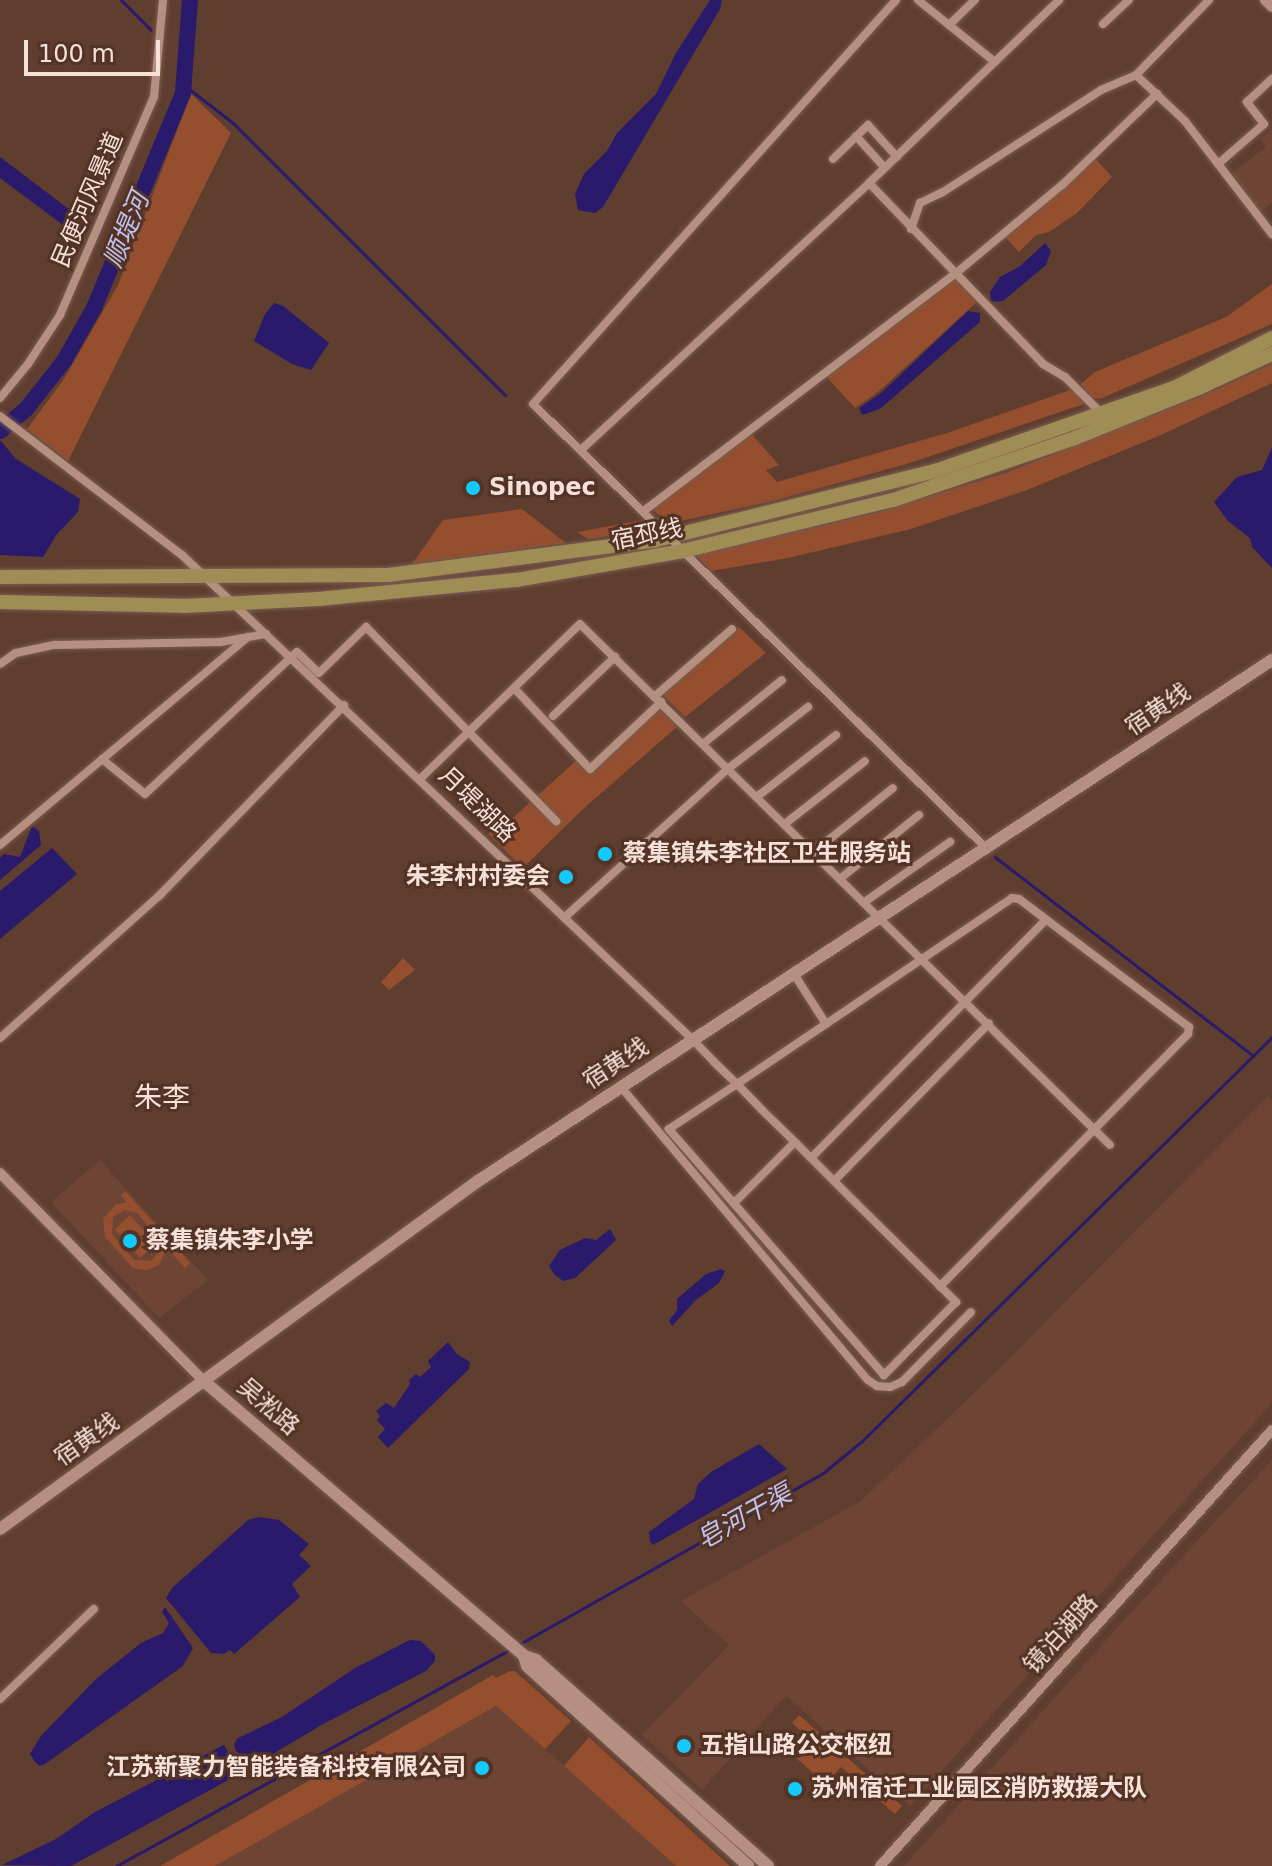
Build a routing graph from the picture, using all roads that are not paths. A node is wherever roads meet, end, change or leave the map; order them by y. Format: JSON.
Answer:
{"nodes":[{"id":1,"x":163,"y":0,"type":"edge"},
{"id":2,"x":896,"y":0,"type":"edge"},
{"id":3,"x":918,"y":0,"type":"edge"},
{"id":4,"x":975,"y":0,"type":"edge"},
{"id":5,"x":1059,"y":0,"type":"edge"},
{"id":6,"x":1129,"y":0,"type":"edge"},
{"id":7,"x":1209,"y":0,"type":"edge"},
{"id":8,"x":1265,"y":0,"type":"edge"},
{"id":9,"x":1272,"y":7,"type":"edge"},
{"id":10,"x":1103,"y":24,"type":"dead end"},
{"id":11,"x":949,"y":25,"type":"junction"},
{"id":12,"x":995,"y":62,"type":"junction"},
{"id":13,"x":1136,"y":75,"type":"junction"},
{"id":14,"x":1272,"y":79,"type":"edge"},
{"id":15,"x":1157,"y":94,"type":"junction"},
{"id":16,"x":856,"y":136,"type":"junction"},
{"id":17,"x":897,"y":157,"type":"junction"},
{"id":18,"x":833,"y":159,"type":"dead end"},
{"id":19,"x":1218,"y":164,"type":"junction"},
{"id":20,"x":885,"y":168,"type":"junction"},
{"id":21,"x":869,"y":183,"type":"junction"},
{"id":22,"x":911,"y":229,"type":"junction"},
{"id":23,"x":1272,"y":234,"type":"edge"},
{"id":24,"x":955,"y":274,"type":"junction"},
{"id":25,"x":1272,"y":338,"type":"edge"},
{"id":26,"x":1272,"y":354,"type":"edge"},
{"id":27,"x":0,"y":398,"type":"edge"},
{"id":28,"x":1101,"y":413,"type":"junction"},
{"id":29,"x":0,"y":416,"type":"edge"},
{"id":30,"x":582,"y":449,"type":"junction"},
{"id":31,"x":645,"y":510,"type":"junction"},
{"id":32,"x":670,"y":537,"type":"junction"},
{"id":33,"x":683,"y":551,"type":"junction"},
{"id":34,"x":205,"y":576,"type":"junction"},
{"id":35,"x":0,"y":577,"type":"edge"},
{"id":36,"x":0,"y":602,"type":"edge"},
{"id":37,"x":233,"y":603,"type":"junction"},
{"id":38,"x":732,"y":629,"type":"dead end"},
{"id":39,"x":266,"y":634,"type":"junction"},
{"id":40,"x":248,"y":637,"type":"junction"},
{"id":41,"x":292,"y":657,"type":"junction"},
{"id":42,"x":615,"y":657,"type":"junction"},
{"id":43,"x":1272,"y":660,"type":"edge"},
{"id":44,"x":0,"y":664,"type":"edge"},
{"id":45,"x":782,"y":680,"type":"dead end"},
{"id":46,"x":514,"y":688,"type":"junction"},
{"id":47,"x":658,"y":699,"type":"junction"},
{"id":48,"x":344,"y":705,"type":"junction"},
{"id":49,"x":808,"y":707,"type":"dead end"},
{"id":50,"x":553,"y":716,"type":"dead end"},
{"id":51,"x":470,"y":731,"type":"junction"},
{"id":52,"x":836,"y":735,"type":"dead end"},
{"id":53,"x":704,"y":743,"type":"junction"},
{"id":54,"x":102,"y":759,"type":"junction"},
{"id":55,"x":865,"y":761,"type":"dead end"},
{"id":56,"x":729,"y":768,"type":"junction"},
{"id":57,"x":421,"y":778,"type":"junction"},
{"id":58,"x":893,"y":788,"type":"dead end"},
{"id":59,"x":758,"y":796,"type":"junction"},
{"id":60,"x":919,"y":815,"type":"dead end"},
{"id":61,"x":556,"y":821,"type":"dead end"},
{"id":62,"x":786,"y":823,"type":"junction"},
{"id":63,"x":950,"y":842,"type":"dead end"},
{"id":64,"x":0,"y":845,"type":"edge"},
{"id":65,"x":987,"y":849,"type":"junction"},
{"id":66,"x":815,"y":851,"type":"junction"},
{"id":67,"x":842,"y":877,"type":"junction"},
{"id":68,"x":866,"y":901,"type":"junction"},
{"id":69,"x":565,"y":917,"type":"junction"},
{"id":70,"x":882,"y":917,"type":"junction"},
{"id":71,"x":1046,"y":920,"type":"junction"},
{"id":72,"x":924,"y":958,"type":"junction"},
{"id":73,"x":794,"y":974,"type":"junction"},
{"id":74,"x":966,"y":1000,"type":"junction"},
{"id":75,"x":989,"y":1023,"type":"junction"},
{"id":76,"x":826,"y":1024,"type":"junction"},
{"id":77,"x":0,"y":1038,"type":"edge"},
{"id":78,"x":693,"y":1040,"type":"junction"},
{"id":79,"x":737,"y":1084,"type":"junction"},
{"id":80,"x":621,"y":1087,"type":"junction"},
{"id":81,"x":1095,"y":1130,"type":"junction"},
{"id":82,"x":795,"y":1142,"type":"junction"},
{"id":83,"x":1110,"y":1145,"type":"dead end"},
{"id":84,"x":811,"y":1158,"type":"junction"},
{"id":85,"x":0,"y":1173,"type":"edge"},
{"id":86,"x":834,"y":1181,"type":"junction"},
{"id":87,"x":737,"y":1206,"type":"junction"},
{"id":88,"x":730,"y":1219,"type":"junction"},
{"id":89,"x":940,"y":1286,"type":"junction"},
{"id":90,"x":971,"y":1312,"type":"dead end"},
{"id":91,"x":206,"y":1383,"type":"junction"},
{"id":92,"x":1272,"y":1430,"type":"edge"},
{"id":93,"x":0,"y":1529,"type":"edge"},
{"id":94,"x":94,"y":1609,"type":"dead end"},
{"id":95,"x":524,"y":1656,"type":"junction"},
{"id":96,"x":0,"y":1699,"type":"edge"},
{"id":97,"x":748,"y":1866,"type":"edge"},
{"id":98,"x":768,"y":1866,"type":"edge"},
{"id":99,"x":880,"y":1866,"type":"edge"}],
"edges":[{"from":1,"to":27,"type":"street","name":"民便河风景道"},
{"from":2,"to":30,"type":"street"},
{"from":3,"to":11,"type":"street"},
{"from":4,"to":11,"type":"street"},
{"from":5,"to":12,"type":"street"},
{"from":6,"to":10,"type":"street"},
{"from":7,"to":13,"type":"street"},
{"from":8,"to":9,"type":"street"},
{"from":11,"to":12,"type":"street"},
{"from":12,"to":17,"type":"street"},
{"from":13,"to":15,"type":"street"},
{"from":13,"to":22,"type":"street"},
{"from":14,"to":19,"type":"street"},
{"from":15,"to":19,"type":"street"},
{"from":15,"to":24,"type":"street"},
{"from":16,"to":17,"type":"street"},
{"from":16,"to":18,"type":"street"},
{"from":16,"to":20,"type":"street"},
{"from":17,"to":20,"type":"street"},
{"from":19,"to":23,"type":"street"},
{"from":20,"to":21,"type":"street"},
{"from":21,"to":22,"type":"street"},
{"from":21,"to":30,"type":"street"},
{"from":22,"to":24,"type":"street"},
{"from":24,"to":28,"type":"street"},
{"from":24,"to":31,"type":"street"},
{"from":25,"to":28,"type":"main road","name":"宿邳线"},
{"from":26,"to":33,"type":"main road","name":"宿邳线"},
{"from":28,"to":32,"type":"main road","name":"宿邳线"},
{"from":29,"to":34,"type":"street","name":"月堤湖路"},
{"from":30,"to":31,"type":"street"},
{"from":31,"to":32,"type":"street"},
{"from":32,"to":33,"type":"street"},
{"from":32,"to":34,"type":"main road","name":"宿邳线"},
{"from":33,"to":37,"type":"main road","name":"宿邳线"},
{"from":33,"to":65,"type":"street"},
{"from":34,"to":35,"type":"main road","name":"宿邳线"},
{"from":34,"to":37,"type":"street","name":"月堤湖路"},
{"from":36,"to":37,"type":"main road","name":"宿邳线"},
{"from":37,"to":39,"type":"street","name":"月堤湖路"},
{"from":38,"to":47,"type":"street"},
{"from":39,"to":40,"type":"street"},
{"from":39,"to":41,"type":"street","name":"月堤湖路"},
{"from":40,"to":44,"type":"street"},
{"from":40,"to":54,"type":"street"},
{"from":41,"to":48,"type":"street","name":"月堤湖路"},
{"from":41,"to":51,"type":"street"},
{"from":41,"to":54,"type":"street"},
{"from":42,"to":46,"type":"street"},
{"from":42,"to":47,"type":"street"},
{"from":42,"to":50,"type":"street"},
{"from":43,"to":65,"type":"main road","name":"宿黄线"},
{"from":45,"to":53,"type":"street"},
{"from":46,"to":47,"type":"street"},
{"from":46,"to":51,"type":"street"},
{"from":47,"to":53,"type":"street"},
{"from":48,"to":57,"type":"street","name":"月堤湖路"},
{"from":48,"to":77,"type":"street"},
{"from":49,"to":56,"type":"street"},
{"from":51,"to":57,"type":"street"},
{"from":51,"to":61,"type":"street"},
{"from":52,"to":59,"type":"street"},
{"from":53,"to":56,"type":"street"},
{"from":54,"to":64,"type":"street"},
{"from":55,"to":62,"type":"street"},
{"from":56,"to":59,"type":"street"},
{"from":56,"to":69,"type":"street"},
{"from":57,"to":69,"type":"street","name":"月堤湖路"},
{"from":58,"to":66,"type":"street"},
{"from":59,"to":62,"type":"street"},
{"from":60,"to":67,"type":"street"},
{"from":62,"to":66,"type":"street"},
{"from":63,"to":68,"type":"street"},
{"from":65,"to":70,"type":"main road","name":"宿黄线"},
{"from":66,"to":67,"type":"street"},
{"from":67,"to":68,"type":"street"},
{"from":68,"to":70,"type":"street"},
{"from":69,"to":78,"type":"street","name":"月堤湖路"},
{"from":70,"to":72,"type":"street"},
{"from":70,"to":73,"type":"main road","name":"宿黄线"},
{"from":71,"to":72,"type":"street"},
{"from":71,"to":74,"type":"street"},
{"from":71,"to":81,"type":"street"},
{"from":72,"to":74,"type":"street"},
{"from":72,"to":76,"type":"street"},
{"from":73,"to":76,"type":"street"},
{"from":73,"to":78,"type":"main road","name":"宿黄线"},
{"from":74,"to":75,"type":"street"},
{"from":74,"to":84,"type":"street"},
{"from":75,"to":81,"type":"street"},
{"from":75,"to":86,"type":"street"},
{"from":76,"to":79,"type":"street"},
{"from":78,"to":79,"type":"street","name":"月堤湖路"},
{"from":78,"to":80,"type":"main road","name":"宿黄线"},
{"from":79,"to":82,"type":"street","name":"月堤湖路"},
{"from":79,"to":87,"type":"street"},
{"from":80,"to":88,"type":"street"},
{"from":80,"to":91,"type":"main road","name":"宿黄线"},
{"from":81,"to":83,"type":"street"},
{"from":81,"to":89,"type":"street"},
{"from":82,"to":84,"type":"street","name":"月堤湖路"},
{"from":82,"to":87,"type":"street"},
{"from":84,"to":86,"type":"street","name":"月堤湖路"},
{"from":85,"to":91,"type":"street","name":"吴淞路"},
{"from":86,"to":89,"type":"street","name":"月堤湖路"},
{"from":87,"to":88,"type":"street"},
{"from":87,"to":89,"type":"street"},
{"from":88,"to":90,"type":"street"},
{"from":91,"to":93,"type":"main road","name":"宿黄线"},
{"from":91,"to":95,"type":"main road","name":"吴淞路"},
{"from":92,"to":99,"type":"street","name":"镜泊湖路"},
{"from":94,"to":96,"type":"street"},
{"from":95,"to":97,"type":"main road","name":"吴淞路"},
{"from":95,"to":98,"type":"main road","name":"吴淞路"}]}
